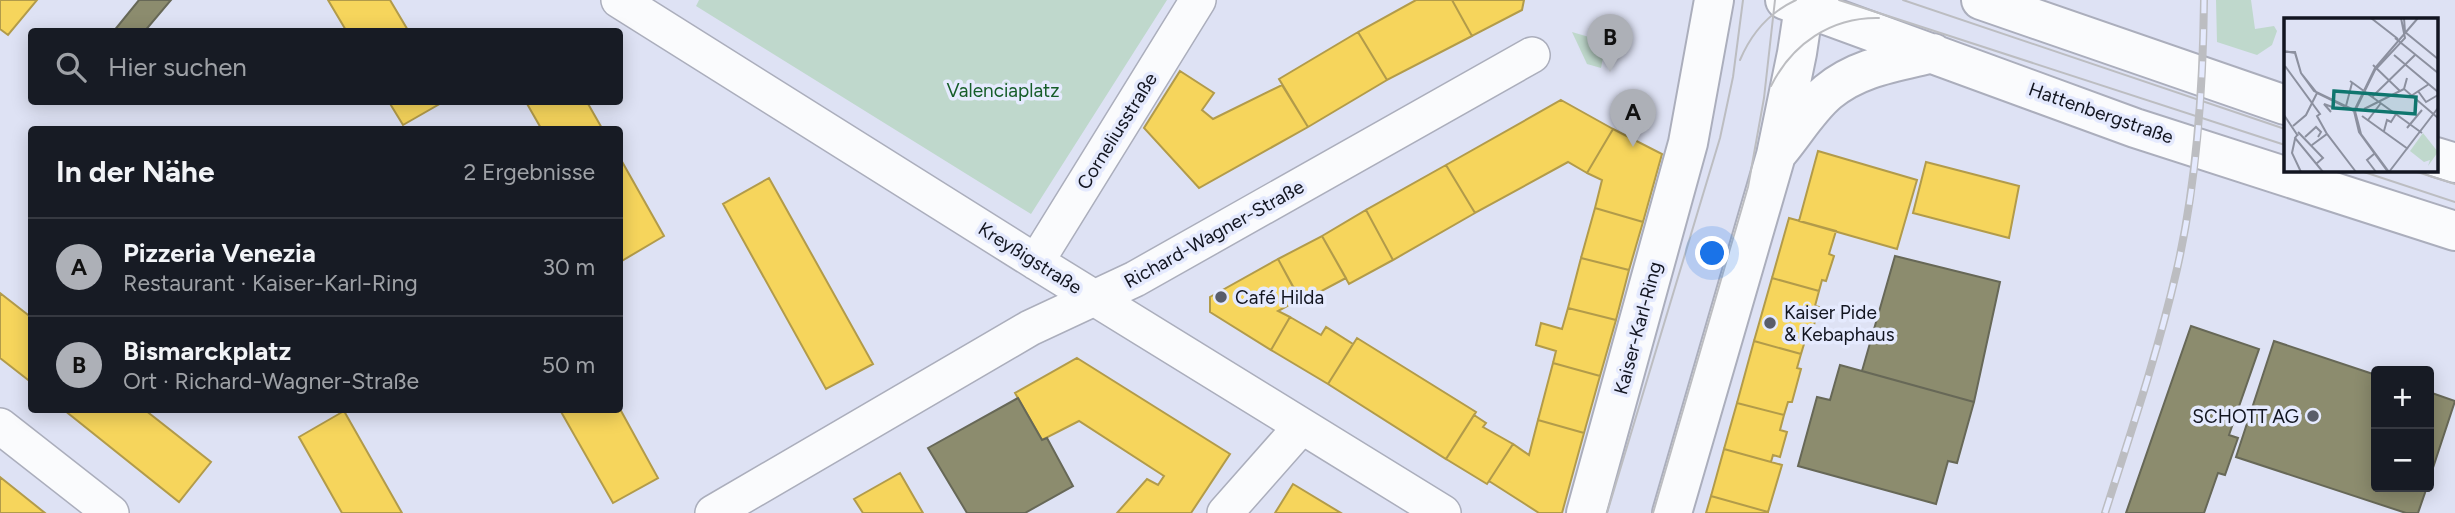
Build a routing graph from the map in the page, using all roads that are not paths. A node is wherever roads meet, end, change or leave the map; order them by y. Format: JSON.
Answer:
{"nodes":[{"id":1,"x":619,"y":0,"type":"edge"},
{"id":2,"x":1198,"y":0,"type":"edge"},
{"id":3,"x":1714,"y":0,"type":"edge"},
{"id":4,"x":1981,"y":0,"type":"edge"},
{"id":5,"x":1798,"y":3,"type":"edge"},
{"id":6,"x":1933,"y":53,"type":"junction"},
{"id":7,"x":1532,"y":55,"type":"dead end"},
{"id":8,"x":2284,"y":105,"type":"edge"},
{"id":9,"x":1776,"y":155,"type":"junction"},
{"id":10,"x":2438,"y":158,"type":"edge"},
{"id":11,"x":2455,"y":163,"type":"edge"},
{"id":12,"x":2455,"y":231,"type":"edge"},
{"id":13,"x":1036,"y":262,"type":"junction"},
{"id":14,"x":1094,"y":298,"type":"junction"},
{"id":15,"x":0,"y":426,"type":"edge"},
{"id":16,"x":1301,"y":427,"type":"junction"},
{"id":17,"x":111,"y":513,"type":"edge"},
{"id":18,"x":713,"y":513,"type":"edge"},
{"id":19,"x":1225,"y":513,"type":"edge"},
{"id":20,"x":1443,"y":513,"type":"edge"},
{"id":21,"x":1586,"y":513,"type":"edge"},
{"id":22,"x":1672,"y":513,"type":"edge"}],
"edges":[{"from":1,"to":13,"type":"street","name":"Kreyßigstraße"},
{"from":2,"to":13,"type":"street","name":"Corneliusstraße"},
{"from":3,"to":21,"type":"street","name":"Kaiser-Karl-Ring"},
{"from":4,"to":8,"type":"street"},
{"from":5,"to":6,"type":"street","name":"Hattenbergstraße"},
{"from":5,"to":9,"type":"street"},
{"from":6,"to":9,"type":"street"},
{"from":6,"to":12,"type":"street","name":"Hattenbergstraße"},
{"from":7,"to":14,"type":"street","name":"Richard-Wagner-Straße"},
{"from":9,"to":22,"type":"street"},
{"from":10,"to":11,"type":"street"},
{"from":13,"to":14,"type":"street","name":"Kreyßigstraße"},
{"from":14,"to":16,"type":"street","name":"Kreyßigstraße"},
{"from":14,"to":18,"type":"street","name":"Richard-Wagner-Straße"},
{"from":15,"to":17,"type":"street"},
{"from":16,"to":19,"type":"street"},
{"from":16,"to":20,"type":"street","name":"Kreyßigstraße"}]}
